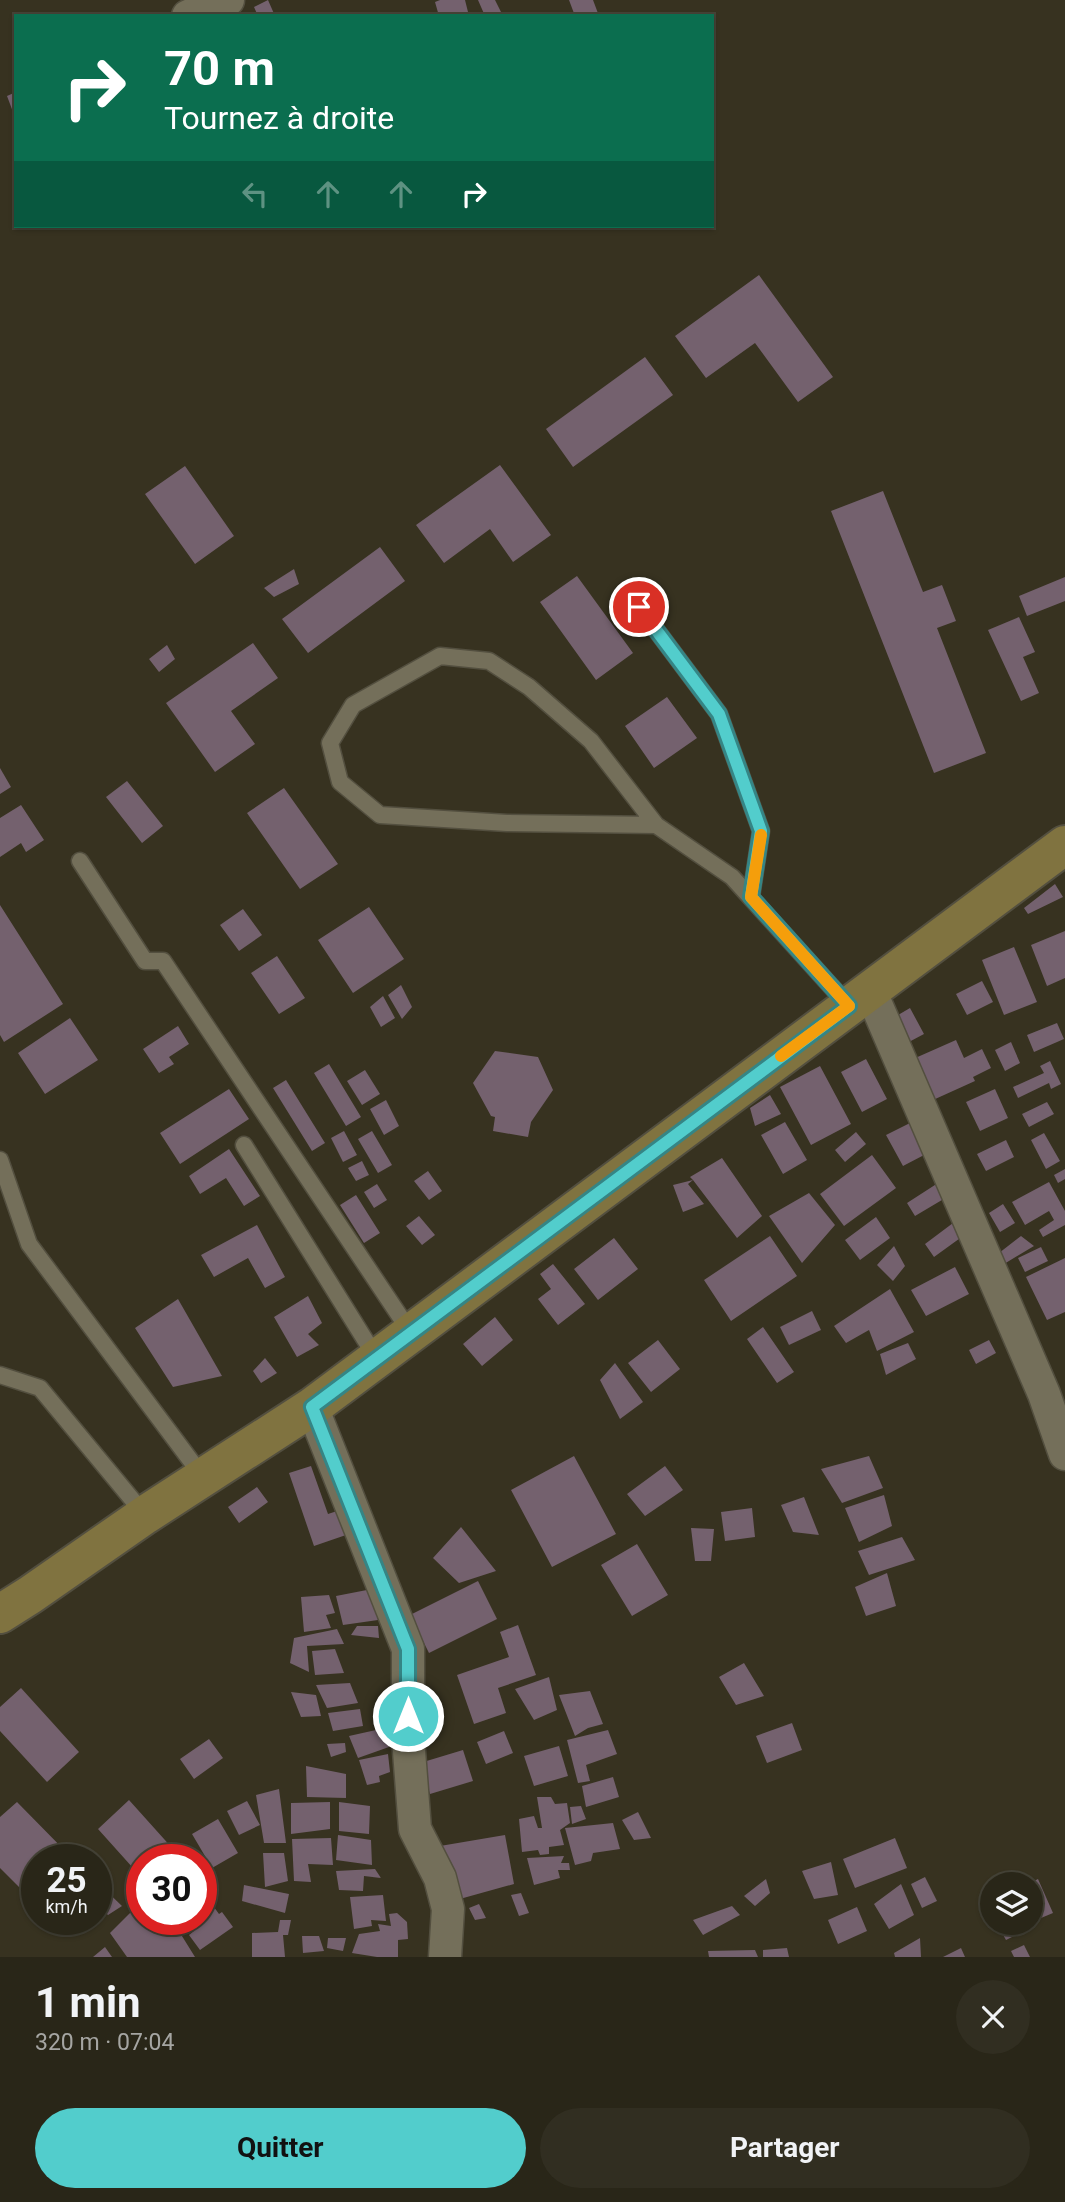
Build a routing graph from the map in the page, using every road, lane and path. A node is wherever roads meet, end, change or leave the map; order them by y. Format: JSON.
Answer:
{"nodes":[{"id":1,"x":228,"y":0,"type":"edge"},
{"id":2,"x":193,"y":14,"type":"edge"},
{"id":3,"x":639,"y":607,"type":"dead end"},
{"id":4,"x":656,"y":825,"type":"junction"},
{"id":5,"x":1065,"y":845,"type":"edge"},
{"id":6,"x":80,"y":861,"type":"dead end"},
{"id":7,"x":751,"y":897,"type":"junction"},
{"id":8,"x":860,"y":998,"type":"junction"},
{"id":9,"x":244,"y":1145,"type":"dead end"},
{"id":10,"x":0,"y":1160,"type":"edge"},
{"id":11,"x":411,"y":1333,"type":"junction"},
{"id":12,"x":377,"y":1359,"type":"junction"},
{"id":13,"x":0,"y":1375,"type":"edge"},
{"id":14,"x":312,"y":1407,"type":"junction"},
{"id":15,"x":1065,"y":1454,"type":"edge"},
{"id":16,"x":203,"y":1477,"type":"junction"},
{"id":17,"x":145,"y":1515,"type":"junction"},
{"id":18,"x":0,"y":1614,"type":"edge"},
{"id":19,"x":444,"y":1957,"type":"edge"}],
"edges":[{"from":1,"to":2,"type":"street"},
{"from":3,"to":7,"type":"lane"},
{"from":4,"to":4,"type":"lane"},
{"from":4,"to":7,"type":"lane"},
{"from":5,"to":8,"type":"main road"},
{"from":6,"to":11,"type":"lane"},
{"from":7,"to":8,"type":"lane"},
{"from":8,"to":11,"type":"main road"},
{"from":8,"to":15,"type":"street"},
{"from":9,"to":12,"type":"lane"},
{"from":10,"to":16,"type":"lane"},
{"from":11,"to":12,"type":"main road"},
{"from":12,"to":14,"type":"main road"},
{"from":13,"to":17,"type":"lane"},
{"from":14,"to":16,"type":"main road"},
{"from":14,"to":19,"type":"street"},
{"from":16,"to":17,"type":"main road"},
{"from":17,"to":18,"type":"main road"}]}
